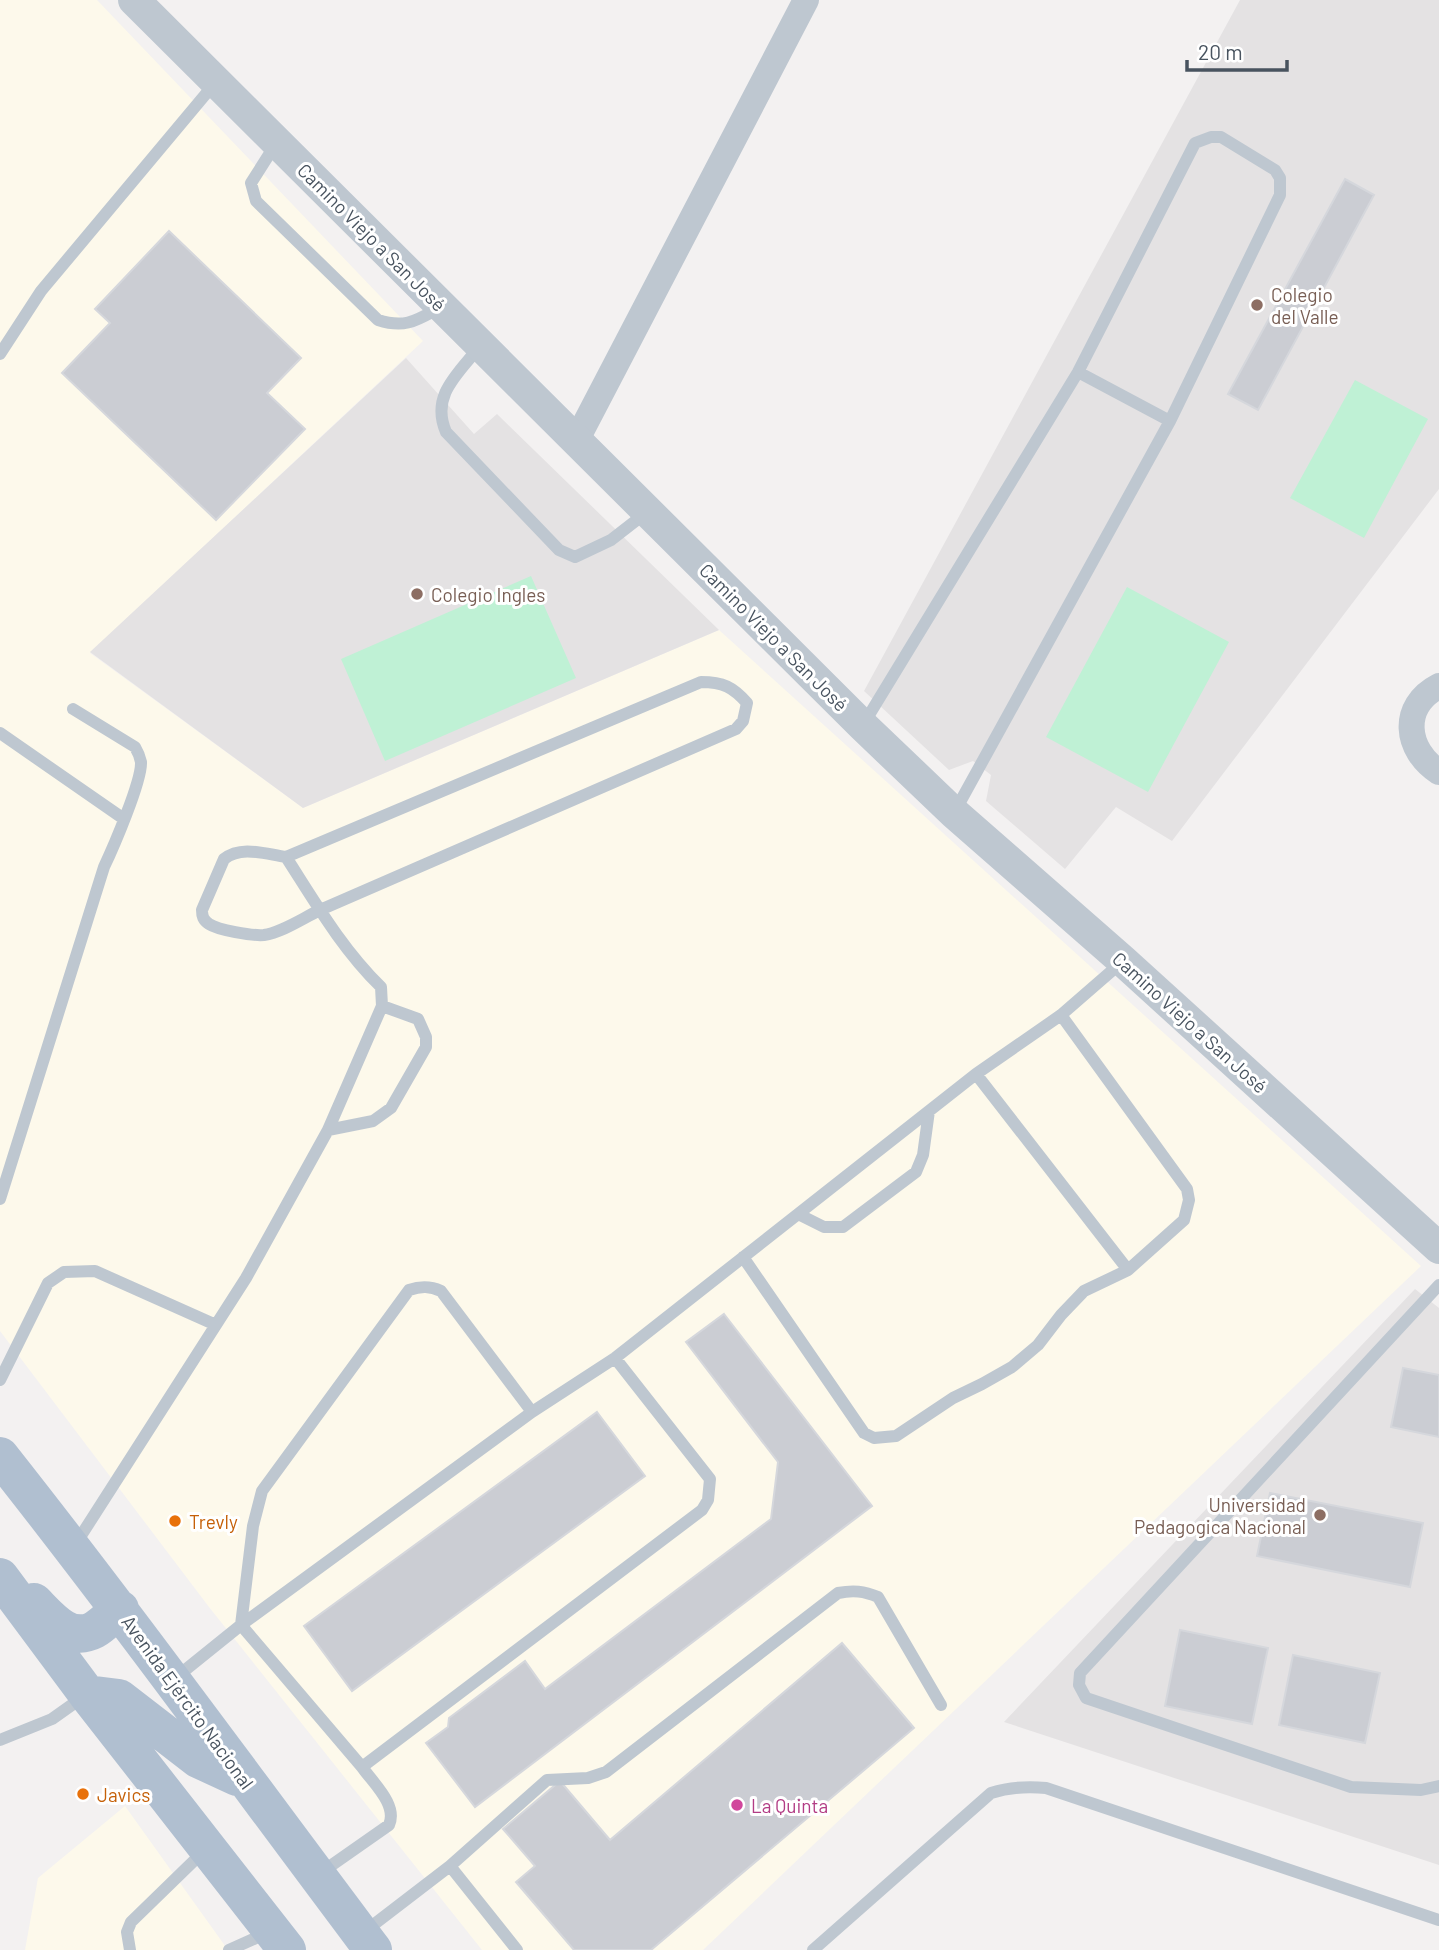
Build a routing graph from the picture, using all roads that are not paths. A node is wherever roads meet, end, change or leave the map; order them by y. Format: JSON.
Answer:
{"nodes":[{"id":1,"x":134,"y":0,"type":"edge"},
{"id":2,"x":806,"y":0,"type":"edge"},
{"id":3,"x":216,"y":81,"type":"junction"},
{"id":4,"x":277,"y":141,"type":"junction"},
{"id":5,"x":441,"y":307,"type":"junction"},
{"id":6,"x":480,"y":345,"type":"junction"},
{"id":7,"x":0,"y":354,"type":"edge"},
{"id":8,"x":1078,"y":372,"type":"junction"},
{"id":9,"x":1170,"y":421,"type":"junction"},
{"id":10,"x":576,"y":441,"type":"junction"},
{"id":11,"x":648,"y":512,"type":"junction"},
{"id":12,"x":1439,"y":686,"type":"edge"},
{"id":13,"x":73,"y":709,"type":"dead end"},
{"id":14,"x":863,"y":726,"type":"junction"},
{"id":15,"x":0,"y":733,"type":"edge"},
{"id":16,"x":1439,"y":772,"type":"edge"},
{"id":17,"x":954,"y":813,"type":"junction"},
{"id":18,"x":124,"y":819,"type":"junction"},
{"id":19,"x":286,"y":857,"type":"junction"},
{"id":20,"x":320,"y":910,"type":"junction"},
{"id":21,"x":1123,"y":961,"type":"junction"},
{"id":22,"x":382,"y":1006,"type":"junction"},
{"id":23,"x":1061,"y":1015,"type":"junction"},
{"id":24,"x":976,"y":1074,"type":"junction"},
{"id":25,"x":929,"y":1111,"type":"junction"},
{"id":26,"x":327,"y":1130,"type":"junction"},
{"id":27,"x":0,"y":1199,"type":"edge"},
{"id":28,"x":798,"y":1214,"type":"junction"},
{"id":29,"x":1439,"y":1248,"type":"edge"},
{"id":30,"x":743,"y":1257,"type":"junction"},
{"id":31,"x":1128,"y":1270,"type":"junction"},
{"id":32,"x":1439,"y":1285,"type":"edge"},
{"id":33,"x":216,"y":1325,"type":"junction"},
{"id":34,"x":615,"y":1358,"type":"junction"},
{"id":35,"x":0,"y":1380,"type":"edge"},
{"id":36,"x":532,"y":1412,"type":"junction"},
{"id":37,"x":0,"y":1456,"type":"edge"},
{"id":38,"x":73,"y":1548,"type":"junction"},
{"id":39,"x":0,"y":1568,"type":"edge"},
{"id":40,"x":0,"y":1577,"type":"edge"},
{"id":41,"x":120,"y":1609,"type":"junction"},
{"id":42,"x":241,"y":1625,"type":"junction"},
{"id":43,"x":171,"y":1681,"type":"junction"},
{"id":44,"x":87,"y":1694,"type":"junction"},
{"id":45,"x":941,"y":1705,"type":"dead end"},
{"id":46,"x":0,"y":1740,"type":"edge"},
{"id":47,"x":362,"y":1767,"type":"junction"},
{"id":48,"x":248,"y":1783,"type":"junction"},
{"id":49,"x":1439,"y":1786,"type":"edge"},
{"id":50,"x":207,"y":1848,"type":"junction"},
{"id":51,"x":450,"y":1866,"type":"junction"},
{"id":52,"x":318,"y":1875,"type":"junction"},
{"id":53,"x":1439,"y":1920,"type":"edge"},
{"id":54,"x":280,"y":1940,"type":"edge"},
{"id":55,"x":367,"y":1942,"type":"edge"},
{"id":56,"x":130,"y":1950,"type":"edge"},
{"id":57,"x":229,"y":1950,"type":"edge"},
{"id":58,"x":517,"y":1950,"type":"edge"},
{"id":59,"x":813,"y":1950,"type":"edge"}],
"edges":[{"from":1,"to":3,"type":"street","name":"Camino Viejo a San José"},
{"from":2,"to":10,"type":"street"},
{"from":3,"to":4,"type":"street","name":"Camino Viejo a San José"},
{"from":3,"to":7,"type":"lane"},
{"from":4,"to":5,"type":"street","name":"Camino Viejo a San José"},
{"from":4,"to":5,"type":"lane"},
{"from":5,"to":6,"type":"street","name":"Camino Viejo a San José"},
{"from":6,"to":10,"type":"street","name":"Camino Viejo a San José"},
{"from":6,"to":11,"type":"lane"},
{"from":8,"to":9,"type":"lane"},
{"from":8,"to":9,"type":"lane"},
{"from":8,"to":14,"type":"lane"},
{"from":9,"to":17,"type":"lane"},
{"from":10,"to":11,"type":"street","name":"Camino Viejo a San José"},
{"from":11,"to":14,"type":"street","name":"Camino Viejo a San José"},
{"from":12,"to":16,"type":"street"},
{"from":13,"to":18,"type":"lane"},
{"from":14,"to":17,"type":"street","name":"Camino Viejo a San José"},
{"from":15,"to":18,"type":"lane"},
{"from":17,"to":21,"type":"street","name":"Camino Viejo a San José"},
{"from":18,"to":27,"type":"lane"},
{"from":19,"to":20,"type":"lane"},
{"from":19,"to":20,"type":"lane"},
{"from":19,"to":20,"type":"lane"},
{"from":20,"to":22,"type":"lane"},
{"from":21,"to":23,"type":"lane"},
{"from":21,"to":29,"type":"street","name":"Camino Viejo a San José"},
{"from":22,"to":26,"type":"lane"},
{"from":22,"to":26,"type":"lane"},
{"from":23,"to":24,"type":"lane"},
{"from":23,"to":31,"type":"lane"},
{"from":24,"to":25,"type":"lane"},
{"from":24,"to":31,"type":"lane"},
{"from":25,"to":28,"type":"lane"},
{"from":25,"to":28,"type":"lane"},
{"from":26,"to":33,"type":"lane"},
{"from":28,"to":30,"type":"lane"},
{"from":30,"to":31,"type":"lane"},
{"from":30,"to":34,"type":"lane"},
{"from":32,"to":49,"type":"lane"},
{"from":33,"to":35,"type":"lane"},
{"from":33,"to":38,"type":"lane"},
{"from":34,"to":36,"type":"lane"},
{"from":34,"to":47,"type":"lane"},
{"from":36,"to":42,"type":"lane"},
{"from":36,"to":42,"type":"lane"},
{"from":37,"to":38,"type":"main road","name":"Avenida Ejército Nacional"},
{"from":38,"to":41,"type":"main road","name":"Avenida Ejército Nacional"},
{"from":39,"to":41,"type":"main road"},
{"from":40,"to":44,"type":"main road"},
{"from":41,"to":43,"type":"main road","name":"Avenida Ejército Nacional"},
{"from":42,"to":43,"type":"lane"},
{"from":42,"to":47,"type":"lane"},
{"from":43,"to":48,"type":"main road","name":"Avenida Ejército Nacional"},
{"from":44,"to":46,"type":"lane"},
{"from":44,"to":48,"type":"main road"},
{"from":44,"to":50,"type":"main road"},
{"from":45,"to":51,"type":"lane"},
{"from":47,"to":52,"type":"lane"},
{"from":48,"to":52,"type":"main road","name":"Avenida Ejército Nacional"},
{"from":50,"to":54,"type":"main road"},
{"from":50,"to":56,"type":"lane"},
{"from":51,"to":55,"type":"lane"},
{"from":51,"to":58,"type":"lane"},
{"from":52,"to":55,"type":"main road","name":"Avenida Ejército Nacional"},
{"from":53,"to":59,"type":"lane"},
{"from":54,"to":57,"type":"lane"}]}
